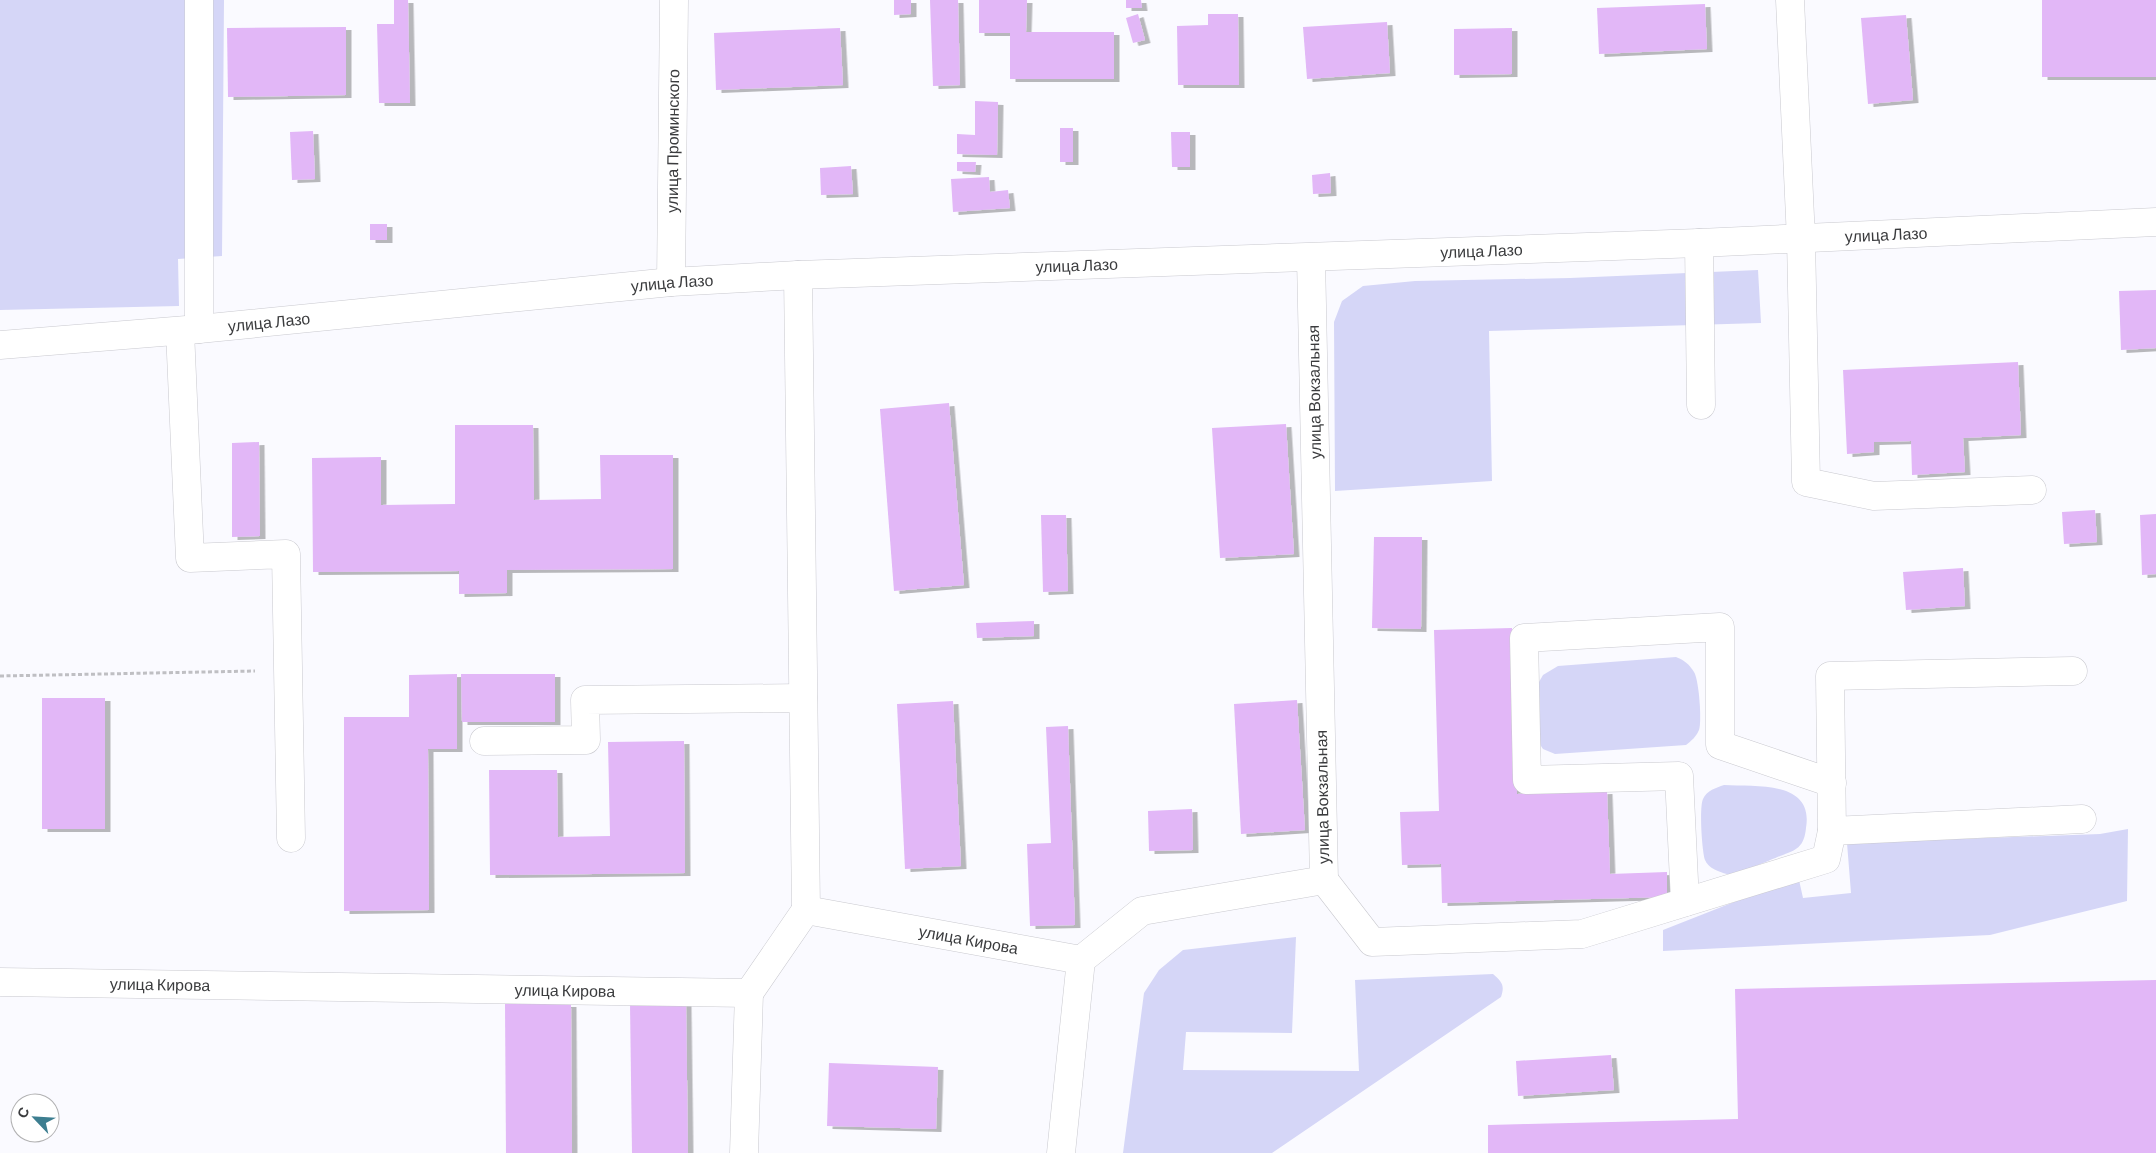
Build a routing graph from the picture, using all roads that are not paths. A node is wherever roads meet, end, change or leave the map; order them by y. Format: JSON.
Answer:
{"nodes":[{"id":1,"x":198,"y":0,"type":"edge"},
{"id":2,"x":674,"y":0,"type":"edge"},
{"id":3,"x":1790,"y":0,"type":"edge"},
{"id":4,"x":2156,"y":222,"type":"edge"},
{"id":5,"x":1801,"y":239,"type":"junction"},
{"id":6,"x":1699,"y":243,"type":"junction"},
{"id":7,"x":1311,"y":258,"type":"junction"},
{"id":8,"x":798,"y":275,"type":"junction"},
{"id":9,"x":671,"y":282,"type":"junction"},
{"id":10,"x":189,"y":330,"type":"junction"},
{"id":11,"x":0,"y":345,"type":"edge"},
{"id":12,"x":1701,"y":406,"type":"dead end"},
{"id":13,"x":2032,"y":490,"type":"dead end"},
{"id":14,"x":2074,"y":671,"type":"dead end"},
{"id":15,"x":804,"y":698,"type":"junction"},
{"id":16,"x":484,"y":741,"type":"dead end"},
{"id":17,"x":1832,"y":783,"type":"junction"},
{"id":18,"x":2082,"y":819,"type":"dead end"},
{"id":19,"x":1832,"y":831,"type":"junction"},
{"id":20,"x":290,"y":838,"type":"dead end"},
{"id":21,"x":1324,"y":880,"type":"junction"},
{"id":22,"x":1685,"y":902,"type":"junction"},
{"id":23,"x":806,"y":910,"type":"junction"},
{"id":24,"x":1081,"y":960,"type":"junction"},
{"id":25,"x":0,"y":982,"type":"edge"},
{"id":26,"x":749,"y":993,"type":"junction"},
{"id":27,"x":744,"y":1153,"type":"edge"},
{"id":28,"x":1061,"y":1153,"type":"edge"}],
"edges":[{"from":1,"to":10,"type":"street"},
{"from":2,"to":9,"type":"street","name":"улица Проминского"},
{"from":3,"to":5,"type":"street"},
{"from":4,"to":5,"type":"street","name":"улица Лазо"},
{"from":5,"to":6,"type":"street","name":"улица Лазо"},
{"from":5,"to":13,"type":"street"},
{"from":6,"to":7,"type":"street","name":"улица Лазо"},
{"from":6,"to":12,"type":"street"},
{"from":7,"to":8,"type":"street","name":"улица Лазо"},
{"from":7,"to":21,"type":"street","name":"улица Вокзальная"},
{"from":8,"to":9,"type":"street","name":"улица Лазо"},
{"from":8,"to":15,"type":"street"},
{"from":9,"to":10,"type":"street","name":"улица Лазо"},
{"from":10,"to":11,"type":"street","name":"улица Лазо"},
{"from":10,"to":20,"type":"street"},
{"from":14,"to":17,"type":"street"},
{"from":15,"to":16,"type":"street"},
{"from":15,"to":23,"type":"street"},
{"from":17,"to":19,"type":"street"},
{"from":17,"to":22,"type":"street"},
{"from":18,"to":19,"type":"street"},
{"from":19,"to":22,"type":"street"},
{"from":21,"to":22,"type":"street"},
{"from":21,"to":24,"type":"street","name":"улица Вокзальная"},
{"from":23,"to":24,"type":"street","name":"улица Кирова"},
{"from":23,"to":26,"type":"street"},
{"from":24,"to":28,"type":"street"},
{"from":25,"to":26,"type":"street","name":"улица Кирова"},
{"from":26,"to":27,"type":"street"}]}
